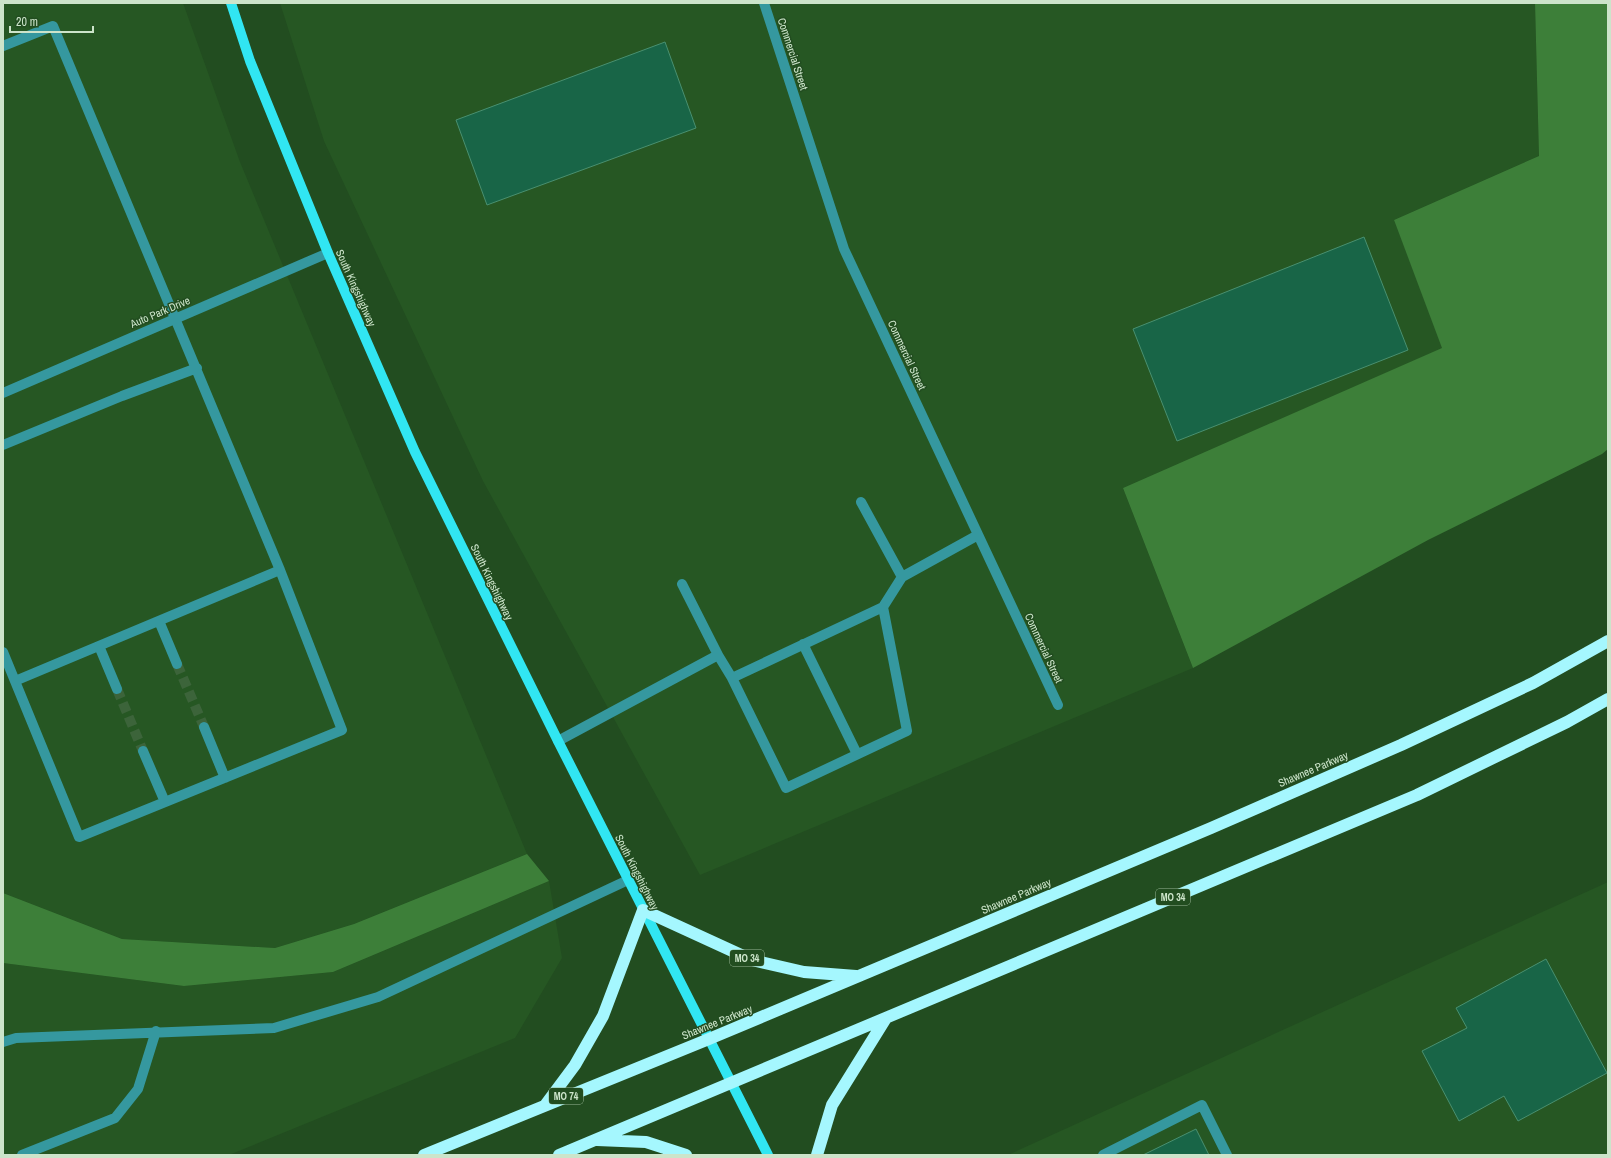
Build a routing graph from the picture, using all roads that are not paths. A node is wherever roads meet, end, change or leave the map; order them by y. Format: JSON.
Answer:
{"nodes":[{"id":1,"x":231,"y":3,"type":"edge"},
{"id":2,"x":764,"y":3,"type":"edge"},
{"id":3,"x":3,"y":46,"type":"edge"},
{"id":4,"x":328,"y":253,"type":"junction"},
{"id":5,"x":176,"y":318,"type":"junction"},
{"id":6,"x":197,"y":368,"type":"junction"},
{"id":7,"x":3,"y":393,"type":"edge"},
{"id":8,"x":3,"y":445,"type":"edge"},
{"id":9,"x":861,"y":502,"type":"dead end"},
{"id":10,"x":978,"y":536,"type":"junction"},
{"id":11,"x":280,"y":570,"type":"junction"},
{"id":12,"x":902,"y":577,"type":"junction"},
{"id":13,"x":682,"y":584,"type":"dead end"},
{"id":14,"x":883,"y":607,"type":"junction"},
{"id":15,"x":159,"y":621,"type":"junction"},
{"id":16,"x":1608,"y":641,"type":"edge"},
{"id":17,"x":803,"y":644,"type":"junction"},
{"id":18,"x":99,"y":646,"type":"junction"},
{"id":19,"x":3,"y":652,"type":"edge"},
{"id":20,"x":718,"y":655,"type":"junction"},
{"id":21,"x":178,"y":664,"type":"tunnel mouth"},
{"id":22,"x":732,"y":678,"type":"junction"},
{"id":23,"x":15,"y":681,"type":"junction"},
{"id":24,"x":118,"y":689,"type":"tunnel mouth"},
{"id":25,"x":1608,"y":699,"type":"edge"},
{"id":26,"x":1058,"y":705,"type":"dead end"},
{"id":27,"x":204,"y":727,"type":"tunnel mouth"},
{"id":28,"x":558,"y":741,"type":"junction"},
{"id":29,"x":143,"y":751,"type":"tunnel mouth"},
{"id":30,"x":857,"y":754,"type":"junction"},
{"id":31,"x":225,"y":778,"type":"junction"},
{"id":32,"x":165,"y":802,"type":"junction"},
{"id":33,"x":628,"y":880,"type":"junction"},
{"id":34,"x":643,"y":910,"type":"junction"},
{"id":35,"x":859,"y":976,"type":"junction"},
{"id":36,"x":886,"y":1018,"type":"junction"},
{"id":37,"x":156,"y":1031,"type":"junction"},
{"id":38,"x":709,"y":1039,"type":"junction"},
{"id":39,"x":3,"y":1042,"type":"edge"},
{"id":40,"x":731,"y":1082,"type":"junction"},
{"id":41,"x":546,"y":1105,"type":"junction"},
{"id":42,"x":594,"y":1140,"type":"junction"},
{"id":43,"x":22,"y":1155,"type":"edge"},
{"id":44,"x":424,"y":1155,"type":"edge"},
{"id":45,"x":559,"y":1155,"type":"edge"},
{"id":46,"x":686,"y":1155,"type":"edge"},
{"id":47,"x":768,"y":1155,"type":"edge"},
{"id":48,"x":817,"y":1155,"type":"edge"},
{"id":49,"x":1103,"y":1155,"type":"edge"},
{"id":50,"x":1227,"y":1155,"type":"edge"}],
"edges":[{"from":1,"to":4,"type":"main road","name":"South Kingshighway"},
{"from":2,"to":10,"type":"street","name":"Commercial Street"},
{"from":3,"to":5,"type":"street"},
{"from":4,"to":5,"type":"street","name":"Auto Park Drive"},
{"from":4,"to":28,"type":"main road","name":"South Kingshighway"},
{"from":5,"to":6,"type":"street"},
{"from":5,"to":7,"type":"street","name":"Auto Park Drive"},
{"from":6,"to":8,"type":"street"},
{"from":6,"to":11,"type":"street"},
{"from":9,"to":12,"type":"street"},
{"from":10,"to":12,"type":"street"},
{"from":10,"to":26,"type":"street","name":"Commercial Street"},
{"from":11,"to":15,"type":"street"},
{"from":11,"to":31,"type":"street"},
{"from":12,"to":14,"type":"street"},
{"from":13,"to":20,"type":"street"},
{"from":14,"to":17,"type":"street"},
{"from":14,"to":30,"type":"street"},
{"from":15,"to":18,"type":"street"},
{"from":15,"to":21,"type":"street"},
{"from":16,"to":35,"type":"highway","name":"Shawnee Parkway","number":"MO 34"},
{"from":17,"to":22,"type":"street"},
{"from":17,"to":30,"type":"street"},
{"from":18,"to":23,"type":"street"},
{"from":18,"to":24,"type":"street"},
{"from":19,"to":23,"type":"street"},
{"from":20,"to":22,"type":"street"},
{"from":20,"to":28,"type":"street"},
{"from":22,"to":30,"type":"street"},
{"from":23,"to":32,"type":"street"},
{"from":25,"to":36,"type":"highway","number":"MO 34"},
{"from":27,"to":31,"type":"street"},
{"from":28,"to":33,"type":"main road","name":"South Kingshighway"},
{"from":29,"to":32,"type":"street"},
{"from":31,"to":32,"type":"street"},
{"from":33,"to":34,"type":"main road","name":"South Kingshighway"},
{"from":33,"to":37,"type":"street"},
{"from":34,"to":35,"type":"highway","number":"MO 34"},
{"from":34,"to":38,"type":"main road","name":"South Kingshighway"},
{"from":34,"to":41,"type":"highway"},
{"from":35,"to":38,"type":"highway","name":"Shawnee Parkway","number":"MO 74"},
{"from":36,"to":40,"type":"highway","number":"MO 34"},
{"from":36,"to":48,"type":"highway"},
{"from":37,"to":39,"type":"street"},
{"from":37,"to":43,"type":"street"},
{"from":38,"to":40,"type":"main road","name":"South Kingshighway"},
{"from":38,"to":41,"type":"highway","name":"Shawnee Parkway","number":"MO 74"},
{"from":40,"to":42,"type":"highway"},
{"from":40,"to":47,"type":"main road","name":"South Kingshighway"},
{"from":41,"to":44,"type":"highway","name":"Shawnee Parkway","number":"MO 74"},
{"from":42,"to":45,"type":"highway"},
{"from":42,"to":46,"type":"highway"},
{"from":49,"to":50,"type":"street"}]}
